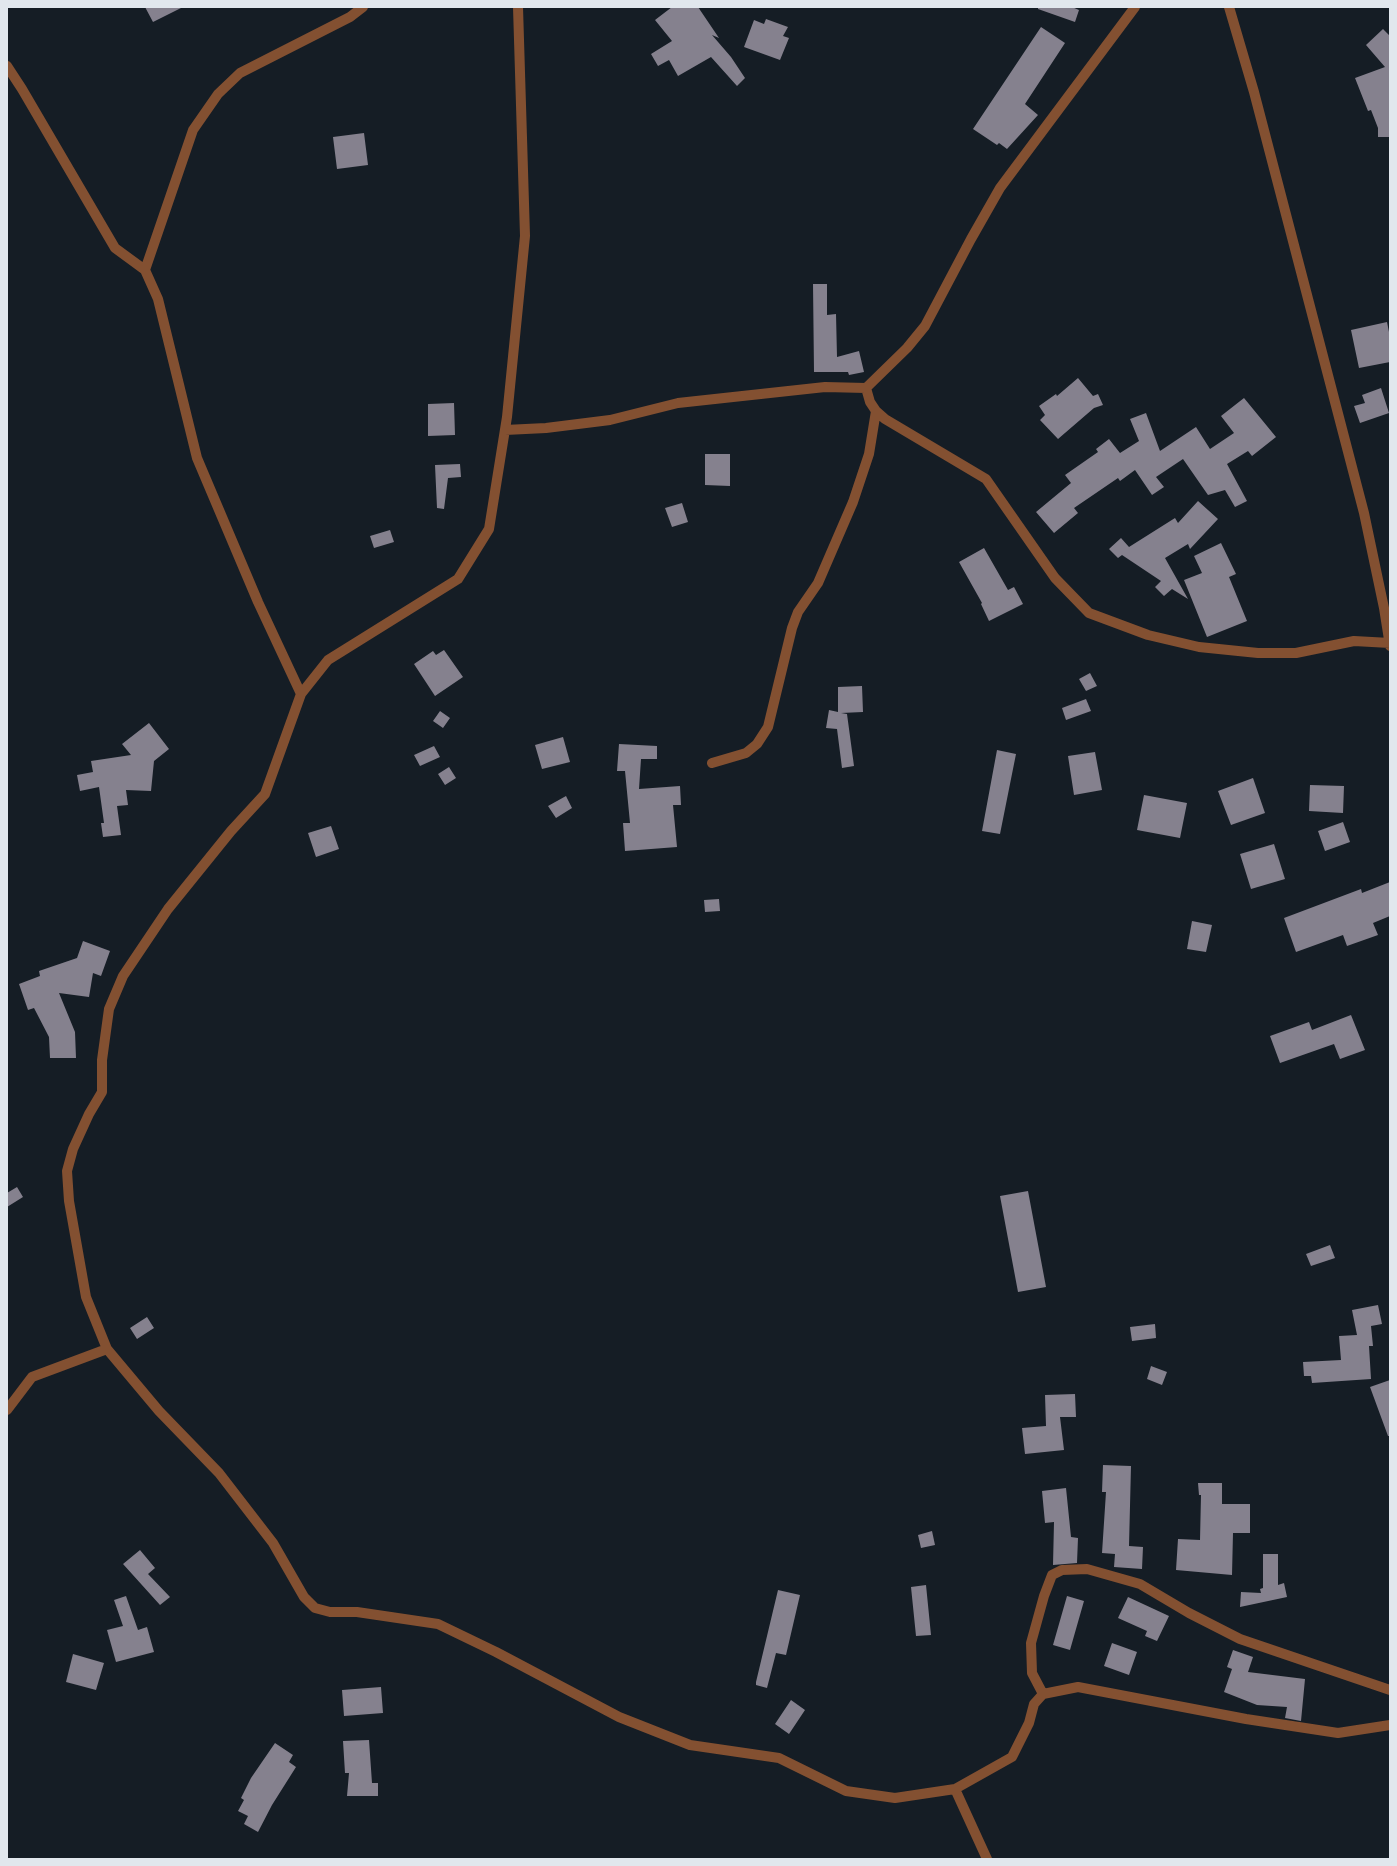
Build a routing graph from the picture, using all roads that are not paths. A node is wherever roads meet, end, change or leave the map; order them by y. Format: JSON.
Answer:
{"nodes":[{"id":1,"x":363,"y":7,"type":"edge"},
{"id":2,"x":518,"y":7,"type":"edge"},
{"id":3,"x":1135,"y":7,"type":"edge"},
{"id":4,"x":1229,"y":7,"type":"edge"},
{"id":5,"x":7,"y":66,"type":"edge"},
{"id":6,"x":145,"y":270,"type":"junction"},
{"id":7,"x":866,"y":388,"type":"junction"},
{"id":8,"x":876,"y":411,"type":"junction"},
{"id":9,"x":505,"y":430,"type":"junction"},
{"id":10,"x":1390,"y":644,"type":"edge"},
{"id":11,"x":301,"y":694,"type":"junction"},
{"id":12,"x":712,"y":763,"type":"dead end"},
{"id":13,"x":107,"y":1349,"type":"junction"},
{"id":14,"x":7,"y":1410,"type":"edge"},
{"id":15,"x":1390,"y":1690,"type":"edge"},
{"id":16,"x":1043,"y":1694,"type":"junction"},
{"id":17,"x":1390,"y":1725,"type":"edge"},
{"id":18,"x":955,"y":1789,"type":"junction"},
{"id":19,"x":986,"y":1859,"type":"edge"}],
"edges":[{"from":1,"to":6,"type":"street"},
{"from":2,"to":9,"type":"street"},
{"from":3,"to":7,"type":"street"},
{"from":4,"to":10,"type":"street"},
{"from":5,"to":6,"type":"street"},
{"from":6,"to":11,"type":"street"},
{"from":7,"to":8,"type":"street"},
{"from":7,"to":9,"type":"street"},
{"from":8,"to":10,"type":"street"},
{"from":8,"to":12,"type":"street"},
{"from":9,"to":11,"type":"street"},
{"from":11,"to":13,"type":"street"},
{"from":13,"to":14,"type":"street"},
{"from":13,"to":18,"type":"street"},
{"from":15,"to":16,"type":"street"},
{"from":16,"to":17,"type":"street"},
{"from":16,"to":18,"type":"street"},
{"from":18,"to":19,"type":"street"}]}
